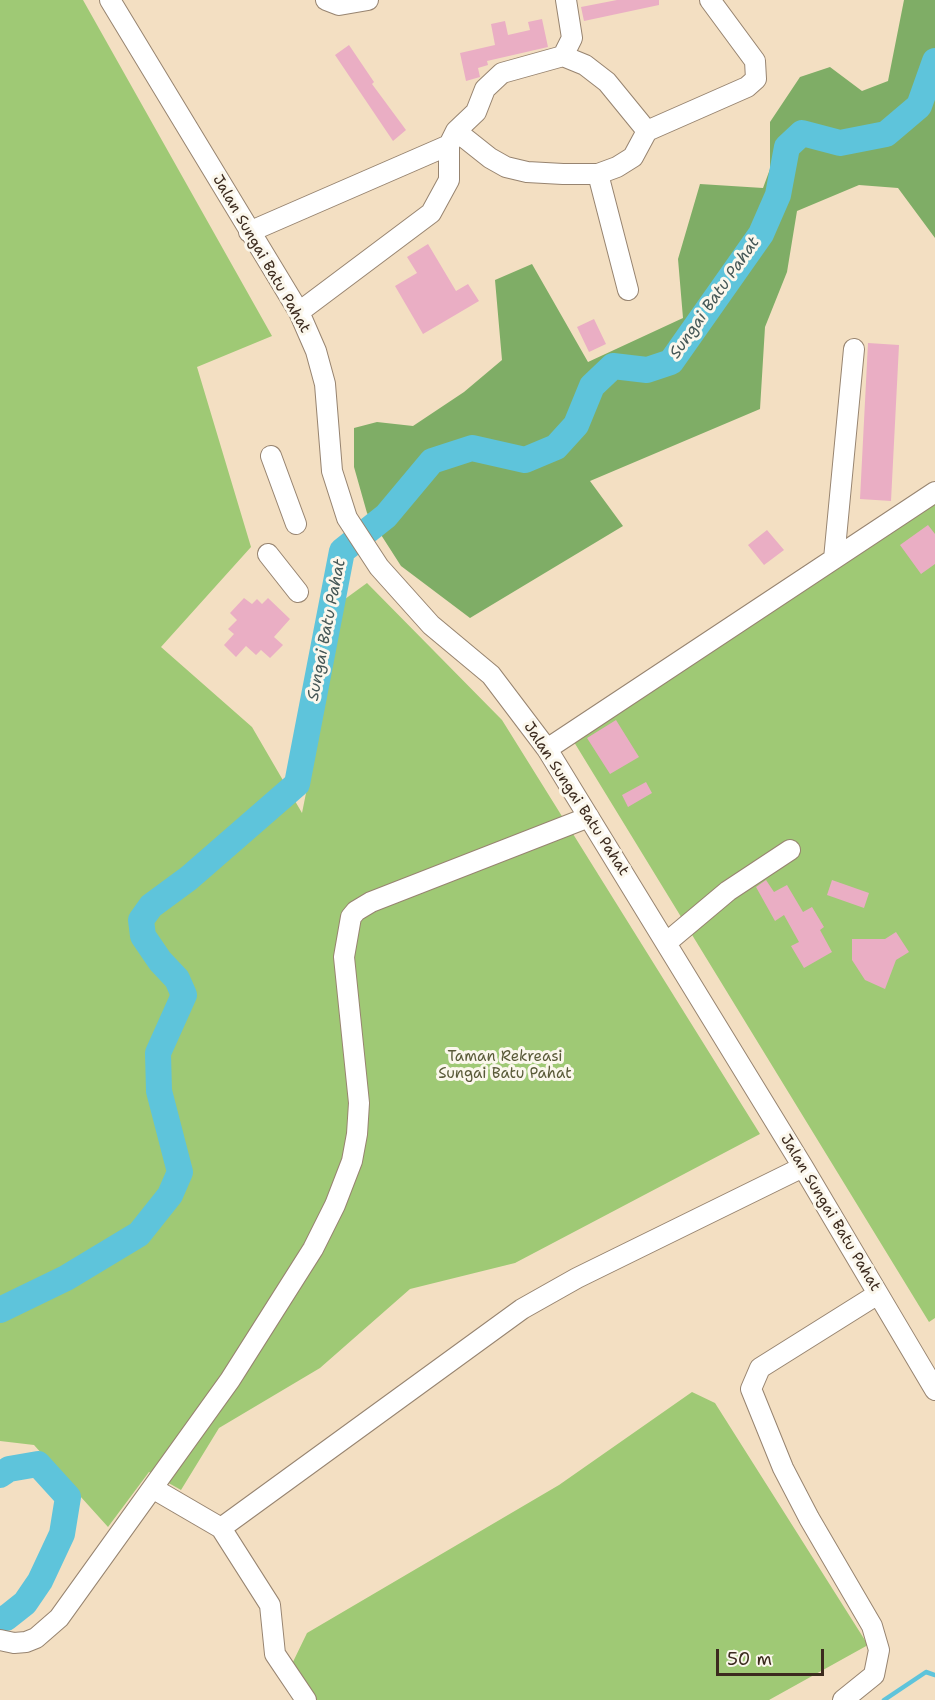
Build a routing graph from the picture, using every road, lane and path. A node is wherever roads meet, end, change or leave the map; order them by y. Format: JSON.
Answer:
{"nodes":[{"id":1,"x":110,"y":0,"type":"edge"},
{"id":2,"x":326,"y":0,"type":"edge"},
{"id":3,"x":368,"y":0,"type":"edge"},
{"id":4,"x":566,"y":0,"type":"edge"},
{"id":5,"x":711,"y":0,"type":"edge"},
{"id":6,"x":563,"y":56,"type":"junction"},
{"id":7,"x":647,"y":131,"type":"junction"},
{"id":8,"x":453,"y":138,"type":"junction"},
{"id":9,"x":598,"y":174,"type":"junction"},
{"id":10,"x":249,"y":232,"type":"junction"},
{"id":11,"x":628,"y":290,"type":"dead end"},
{"id":12,"x":299,"y":312,"type":"junction"},
{"id":13,"x":854,"y":349,"type":"dead end"},
{"id":14,"x":272,"y":456,"type":"dead end"},
{"id":15,"x":935,"y":492,"type":"edge"},
{"id":16,"x":296,"y":524,"type":"dead end"},
{"id":17,"x":268,"y":554,"type":"dead end"},
{"id":18,"x":834,"y":559,"type":"junction"},
{"id":19,"x":298,"y":592,"type":"dead end"},
{"id":20,"x":547,"y":749,"type":"junction"},
{"id":21,"x":589,"y":817,"type":"junction"},
{"id":22,"x":790,"y":850,"type":"dead end"},
{"id":23,"x":666,"y":943,"type":"junction"},
{"id":24,"x":803,"y":1167,"type":"junction"},
{"id":25,"x":878,"y":1294,"type":"junction"},
{"id":26,"x":935,"y":1390,"type":"edge"},
{"id":27,"x":154,"y":1489,"type":"junction"},
{"id":28,"x":221,"y":1528,"type":"junction"},
{"id":29,"x":0,"y":1640,"type":"edge"},
{"id":30,"x":306,"y":1700,"type":"edge"},
{"id":31,"x":843,"y":1700,"type":"edge"}],
"edges":[{"from":1,"to":10,"type":"street","name":"Jalan Sungai Batu Pahat"},
{"from":2,"to":3,"type":"street"},
{"from":4,"to":6,"type":"street"},
{"from":5,"to":7,"type":"street"},
{"from":6,"to":7,"type":"street"},
{"from":6,"to":8,"type":"street"},
{"from":7,"to":9,"type":"street"},
{"from":8,"to":9,"type":"street"},
{"from":8,"to":10,"type":"street"},
{"from":8,"to":12,"type":"street"},
{"from":9,"to":11,"type":"street"},
{"from":10,"to":12,"type":"street","name":"Jalan Sungai Batu Pahat"},
{"from":12,"to":20,"type":"street","name":"Jalan Sungai Batu Pahat"},
{"from":13,"to":18,"type":"street"},
{"from":14,"to":16,"type":"street"},
{"from":15,"to":18,"type":"street"},
{"from":17,"to":19,"type":"street"},
{"from":18,"to":20,"type":"street"},
{"from":20,"to":21,"type":"street","name":"Jalan Sungai Batu Pahat"},
{"from":21,"to":23,"type":"street","name":"Jalan Sungai Batu Pahat"},
{"from":21,"to":27,"type":"street"},
{"from":22,"to":23,"type":"street"},
{"from":23,"to":24,"type":"street","name":"Jalan Sungai Batu Pahat"},
{"from":24,"to":25,"type":"street","name":"Jalan Sungai Batu Pahat"},
{"from":24,"to":28,"type":"street"},
{"from":25,"to":26,"type":"street","name":"Jalan Sungai Batu Pahat"},
{"from":25,"to":31,"type":"street"},
{"from":27,"to":28,"type":"street"},
{"from":27,"to":29,"type":"street"},
{"from":28,"to":30,"type":"street"}]}
